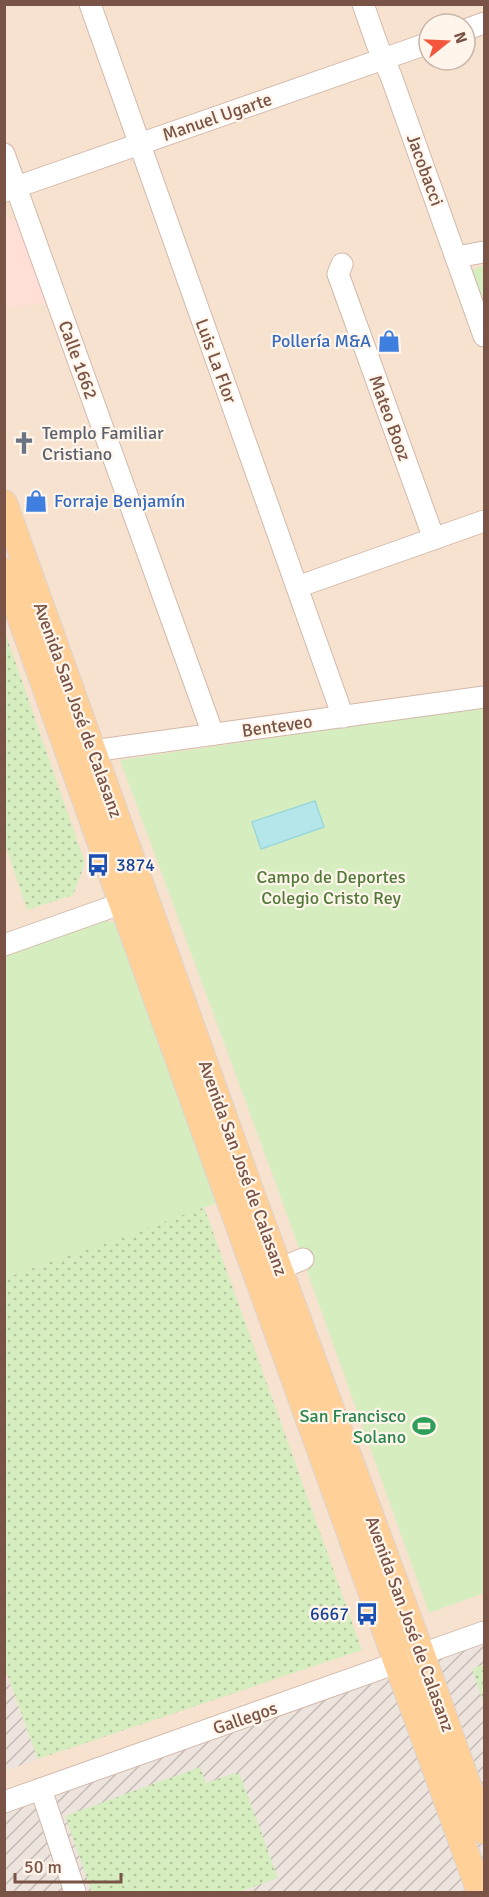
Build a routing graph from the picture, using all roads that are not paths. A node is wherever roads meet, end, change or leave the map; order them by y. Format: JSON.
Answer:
{"nodes":[{"id":1,"x":90,"y":4,"type":"edge"},
{"id":2,"x":363,"y":4,"type":"edge"},
{"id":3,"x":417,"y":48,"type":"edge"},
{"id":4,"x":384,"y":60,"type":"junction"},
{"id":5,"x":139,"y":143,"type":"junction"},
{"id":6,"x":4,"y":154,"type":"edge"},
{"id":7,"x":10,"y":189,"type":"edge"},
{"id":8,"x":484,"y":252,"type":"edge"},
{"id":9,"x":456,"y":257,"type":"junction"},
{"id":10,"x":342,"y":264,"type":"dead end"},
{"id":11,"x":484,"y":336,"type":"edge"},
{"id":12,"x":4,"y":503,"type":"edge"},
{"id":13,"x":484,"y":521,"type":"edge"},
{"id":14,"x":434,"y":539,"type":"junction"},
{"id":15,"x":14,"y":586,"type":"edge"},
{"id":16,"x":297,"y":587,"type":"junction"},
{"id":17,"x":484,"y":697,"type":"edge"},
{"id":18,"x":343,"y":717,"type":"junction"},
{"id":19,"x":213,"y":734,"type":"junction"},
{"id":20,"x":81,"y":752,"type":"junction"},
{"id":21,"x":133,"y":899,"type":"junction"},
{"id":22,"x":4,"y":945,"type":"edge"},
{"id":23,"x":303,"y":1259,"type":"dead end"},
{"id":24,"x":279,"y":1269,"type":"junction"},
{"id":25,"x":484,"y":1632,"type":"edge"},
{"id":26,"x":422,"y":1655,"type":"junction"},
{"id":27,"x":397,"y":1664,"type":"junction"},
{"id":28,"x":41,"y":1789,"type":"junction"},
{"id":29,"x":4,"y":1802,"type":"edge"},
{"id":30,"x":484,"y":1831,"type":"edge"},
{"id":31,"x":75,"y":1893,"type":"edge"},
{"id":32,"x":480,"y":1893,"type":"edge"}],
"edges":[{"from":1,"to":5,"type":"street","name":"Luis La Flor"},
{"from":2,"to":4,"type":"street","name":"Jacobacci"},
{"from":3,"to":4,"type":"street","name":"Manuel Ugarte"},
{"from":4,"to":5,"type":"street","name":"Manuel Ugarte"},
{"from":4,"to":9,"type":"street","name":"Jacobacci"},
{"from":5,"to":7,"type":"street","name":"Manuel Ugarte"},
{"from":5,"to":16,"type":"street","name":"Luis La Flor"},
{"from":6,"to":7,"type":"street","name":"Calle 1662"},
{"from":7,"to":19,"type":"street","name":"Calle 1662"},
{"from":8,"to":9,"type":"street"},
{"from":9,"to":11,"type":"street","name":"Jacobacci"},
{"from":10,"to":14,"type":"street","name":"Mateo Booz"},
{"from":12,"to":15,"type":"main road","name":"Avenida San José de Calasanz"},
{"from":13,"to":14,"type":"street"},
{"from":14,"to":16,"type":"street"},
{"from":15,"to":20,"type":"main road","name":"Avenida San José de Calasanz"},
{"from":16,"to":18,"type":"street","name":"Luis La Flor"},
{"from":17,"to":18,"type":"street","name":"Benteveo"},
{"from":18,"to":19,"type":"street","name":"Benteveo"},
{"from":19,"to":20,"type":"street","name":"Benteveo"},
{"from":20,"to":21,"type":"main road","name":"Avenida San José de Calasanz"},
{"from":21,"to":22,"type":"street"},
{"from":21,"to":24,"type":"main road","name":"Avenida San José de Calasanz"},
{"from":21,"to":27,"type":"main road","name":"Avenida San José de Calasanz"},
{"from":23,"to":24,"type":"street"},
{"from":24,"to":26,"type":"main road","name":"Avenida San José de Calasanz"},
{"from":25,"to":26,"type":"street","name":"Gallegos"},
{"from":26,"to":27,"type":"street","name":"Gallegos"},
{"from":26,"to":30,"type":"main road","name":"Avenida San José de Calasanz"},
{"from":27,"to":28,"type":"street","name":"Gallegos"},
{"from":27,"to":32,"type":"main road","name":"Avenida San José de Calasanz"},
{"from":28,"to":29,"type":"street","name":"Gallegos"},
{"from":28,"to":31,"type":"street"}]}
